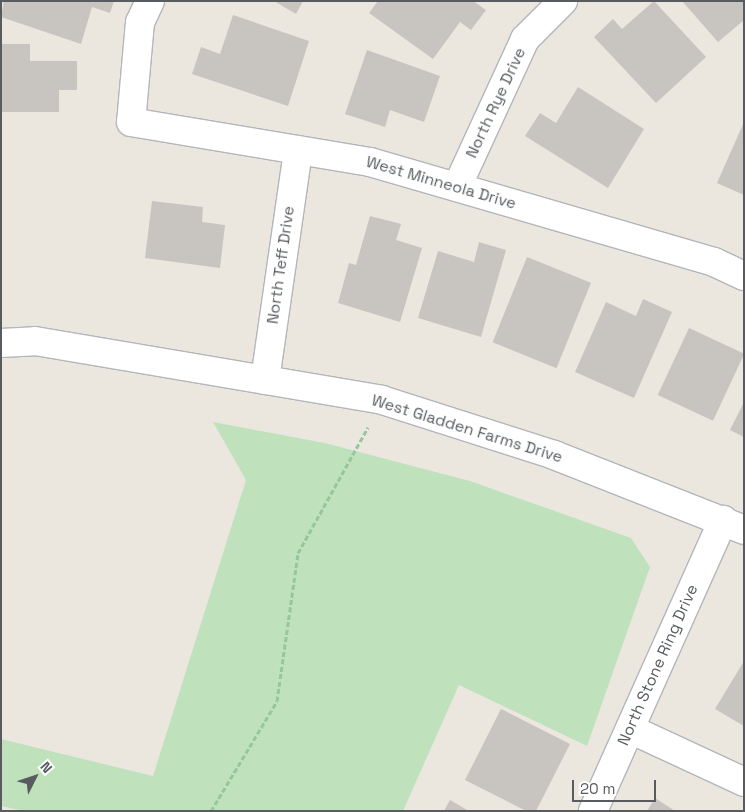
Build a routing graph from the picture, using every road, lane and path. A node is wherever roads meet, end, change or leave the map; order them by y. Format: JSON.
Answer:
{"nodes":[{"id":1,"x":150,"y":1,"type":"edge"},
{"id":2,"x":563,"y":1,"type":"edge"},
{"id":3,"x":298,"y":150,"type":"junction"},
{"id":4,"x":457,"y":187,"type":"junction"},
{"id":5,"x":744,"y":276,"type":"edge"},
{"id":6,"x":1,"y":343,"type":"edge"},
{"id":7,"x":265,"y":380,"type":"junction"},
{"id":8,"x":382,"y":400,"type":"junction"},
{"id":9,"x":734,"y":525,"type":"edge"},
{"id":10,"x":630,"y":729,"type":"junction"},
{"id":11,"x":744,"y":782,"type":"edge"},
{"id":12,"x":211,"y":811,"type":"edge"},
{"id":13,"x":593,"y":811,"type":"edge"}],
"edges":[{"from":1,"to":3,"type":"street","name":"West Minneola Drive"},
{"from":2,"to":4,"type":"street","name":"North Rye Drive"},
{"from":3,"to":4,"type":"street","name":"West Minneola Drive"},
{"from":3,"to":7,"type":"street","name":"North Teff Drive"},
{"from":4,"to":5,"type":"street","name":"West Minneola Drive"},
{"from":6,"to":7,"type":"street","name":"West Gladden Farms Drive"},
{"from":7,"to":8,"type":"street","name":"West Gladden Farms Drive"},
{"from":8,"to":9,"type":"street","name":"West Gladden Farms Drive"},
{"from":8,"to":12,"type":"path"},
{"from":9,"to":10,"type":"street","name":"North Stone Ring Drive"},
{"from":10,"to":11,"type":"street"},
{"from":10,"to":13,"type":"street","name":"North Stone Ring Drive"}]}
